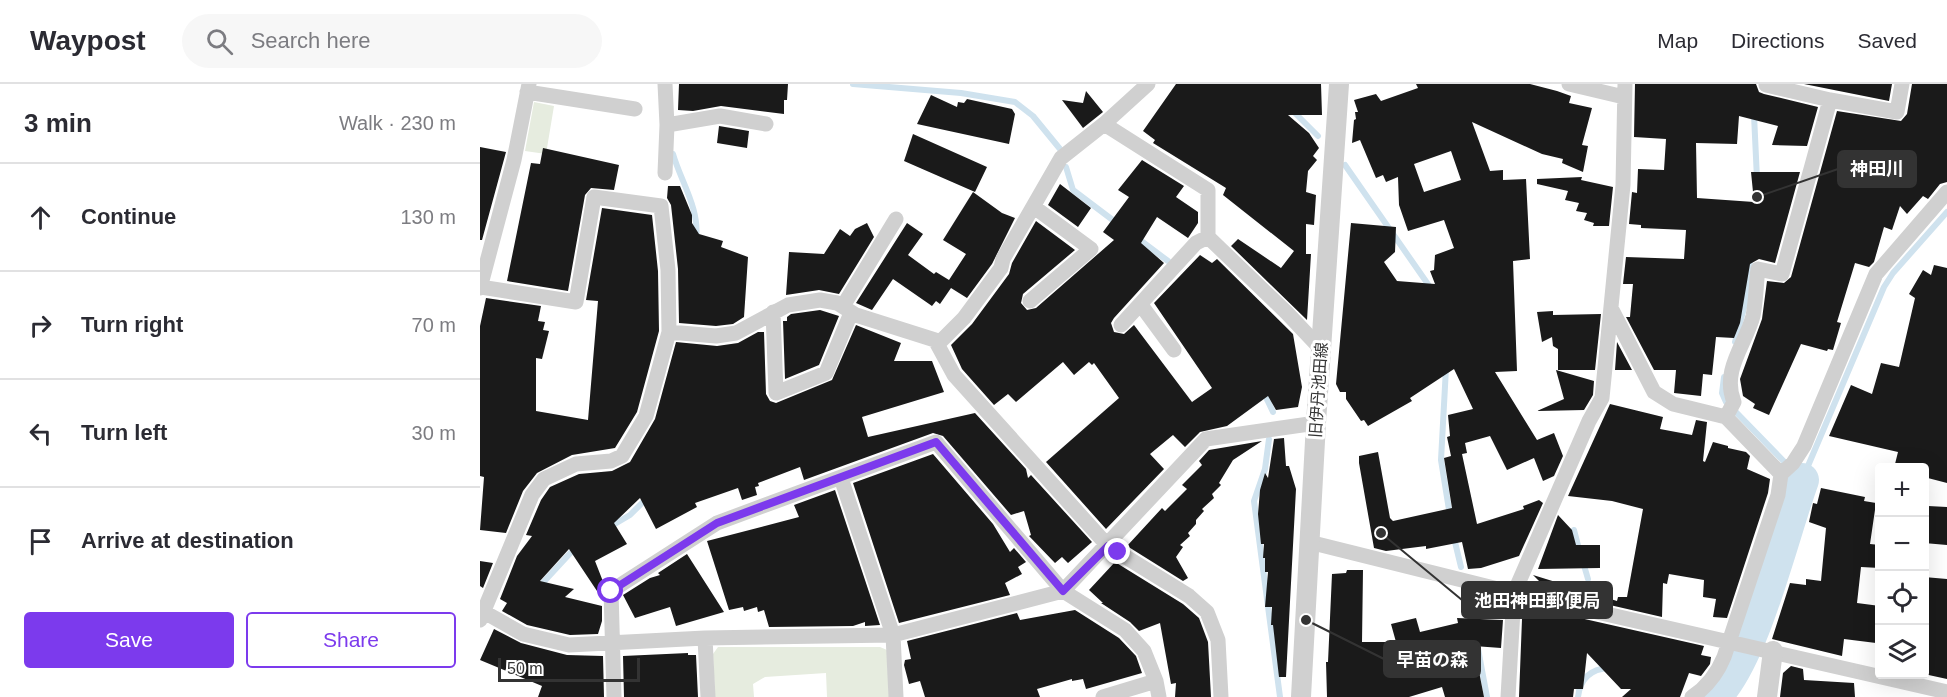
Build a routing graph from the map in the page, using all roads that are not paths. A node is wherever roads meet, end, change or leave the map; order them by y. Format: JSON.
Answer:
{"nodes":[{"id":1,"x":665,"y":84,"type":"edge"},
{"id":2,"x":1148,"y":84,"type":"edge"},
{"id":3,"x":1339,"y":84,"type":"edge"},
{"id":4,"x":1569,"y":84,"type":"edge"},
{"id":5,"x":1902,"y":84,"type":"edge"},
{"id":6,"x":1766,"y":85,"type":"edge"},
{"id":7,"x":528,"y":88,"type":"edge"},
{"id":8,"x":1624,"y":90,"type":"edge"},
{"id":9,"x":1830,"y":100,"type":"junction"},
{"id":10,"x":635,"y":109,"type":"dead end"},
{"id":11,"x":766,"y":124,"type":"dead end"},
{"id":12,"x":1104,"y":124,"type":"junction"},
{"id":13,"x":667,"y":125,"type":"junction"},
{"id":14,"x":665,"y":173,"type":"dead end"},
{"id":15,"x":1947,"y":192,"type":"edge"},
{"id":16,"x":1034,"y":207,"type":"junction"},
{"id":17,"x":896,"y":219,"type":"dead end"},
{"id":18,"x":1208,"y":237,"type":"junction"},
{"id":19,"x":480,"y":287,"type":"edge"},
{"id":20,"x":1030,"y":301,"type":"dead end"},
{"id":21,"x":1141,"y":305,"type":"junction"},
{"id":22,"x":1611,"y":308,"type":"junction"},
{"id":23,"x":847,"y":310,"type":"junction"},
{"id":24,"x":773,"y":312,"type":"junction"},
{"id":25,"x":1121,"y":325,"type":"dead end"},
{"id":26,"x":669,"y":332,"type":"junction"},
{"id":27,"x":939,"y":343,"type":"junction"},
{"id":28,"x":1321,"y":349,"type":"junction"},
{"id":29,"x":1174,"y":350,"type":"dead end"},
{"id":30,"x":1726,"y":417,"type":"junction"},
{"id":31,"x":1316,"y":423,"type":"junction"},
{"id":32,"x":1787,"y":468,"type":"junction"},
{"id":33,"x":841,"y":478,"type":"junction"},
{"id":34,"x":1309,"y":542,"type":"junction"},
{"id":35,"x":1108,"y":546,"type":"junction"},
{"id":36,"x":1063,"y":591,"type":"junction"},
{"id":37,"x":1514,"y":593,"type":"junction"},
{"id":38,"x":482,"y":616,"type":"edge"},
{"id":39,"x":892,"y":635,"type":"junction"},
{"id":40,"x":705,"y":638,"type":"junction"},
{"id":41,"x":1732,"y":641,"type":"junction"},
{"id":42,"x":612,"y":642,"type":"junction"},
{"id":43,"x":1767,"y":650,"type":"junction"},
{"id":44,"x":1156,"y":681,"type":"junction"},
{"id":45,"x":1947,"y":692,"type":"edge"},
{"id":46,"x":614,"y":697,"type":"edge"},
{"id":47,"x":708,"y":697,"type":"edge"},
{"id":48,"x":896,"y":697,"type":"edge"},
{"id":49,"x":1103,"y":697,"type":"edge"},
{"id":50,"x":1159,"y":697,"type":"edge"},
{"id":51,"x":1221,"y":697,"type":"edge"},
{"id":52,"x":1301,"y":697,"type":"edge"},
{"id":53,"x":1508,"y":697,"type":"edge"},
{"id":54,"x":1692,"y":697,"type":"edge"},
{"id":55,"x":1767,"y":697,"type":"edge"}],
"edges":[{"from":1,"to":13,"type":"street"},
{"from":2,"to":12,"type":"street"},
{"from":3,"to":28,"type":"street","name":"旧伊丹池田線"},
{"from":4,"to":8,"type":"street"},
{"from":5,"to":9,"type":"street"},
{"from":6,"to":9,"type":"street"},
{"from":7,"to":10,"type":"street"},
{"from":7,"to":19,"type":"street"},
{"from":8,"to":22,"type":"street"},
{"from":9,"to":30,"type":"street"},
{"from":11,"to":13,"type":"street"},
{"from":12,"to":16,"type":"street"},
{"from":12,"to":18,"type":"street"},
{"from":13,"to":14,"type":"street"},
{"from":15,"to":32,"type":"street"},
{"from":16,"to":20,"type":"street"},
{"from":16,"to":27,"type":"street"},
{"from":17,"to":23,"type":"street"},
{"from":18,"to":21,"type":"street"},
{"from":18,"to":28,"type":"street"},
{"from":19,"to":26,"type":"street"},
{"from":21,"to":25,"type":"street"},
{"from":21,"to":29,"type":"street"},
{"from":22,"to":30,"type":"street"},
{"from":22,"to":37,"type":"street"},
{"from":23,"to":24,"type":"street"},
{"from":23,"to":24,"type":"street"},
{"from":23,"to":27,"type":"street"},
{"from":24,"to":26,"type":"street"},
{"from":26,"to":38,"type":"street"},
{"from":27,"to":35,"type":"street"},
{"from":28,"to":31,"type":"street","name":"旧伊丹池田線"},
{"from":30,"to":32,"type":"street"},
{"from":31,"to":34,"type":"street","name":"旧伊丹池田線"},
{"from":31,"to":35,"type":"street"},
{"from":32,"to":41,"type":"street"},
{"from":33,"to":36,"type":"street"},
{"from":33,"to":39,"type":"street"},
{"from":33,"to":42,"type":"street"},
{"from":34,"to":37,"type":"street"},
{"from":34,"to":52,"type":"street","name":"旧伊丹池田線"},
{"from":35,"to":36,"type":"street"},
{"from":35,"to":51,"type":"street"},
{"from":36,"to":39,"type":"street"},
{"from":36,"to":44,"type":"street"},
{"from":37,"to":41,"type":"street"},
{"from":37,"to":53,"type":"street"},
{"from":38,"to":42,"type":"street"},
{"from":39,"to":40,"type":"street"},
{"from":39,"to":48,"type":"street"},
{"from":40,"to":42,"type":"street"},
{"from":40,"to":47,"type":"street"},
{"from":41,"to":43,"type":"street"},
{"from":41,"to":54,"type":"street"},
{"from":42,"to":46,"type":"street"},
{"from":43,"to":45,"type":"street"},
{"from":43,"to":55,"type":"street"},
{"from":44,"to":49,"type":"street"},
{"from":44,"to":50,"type":"street"}]}
